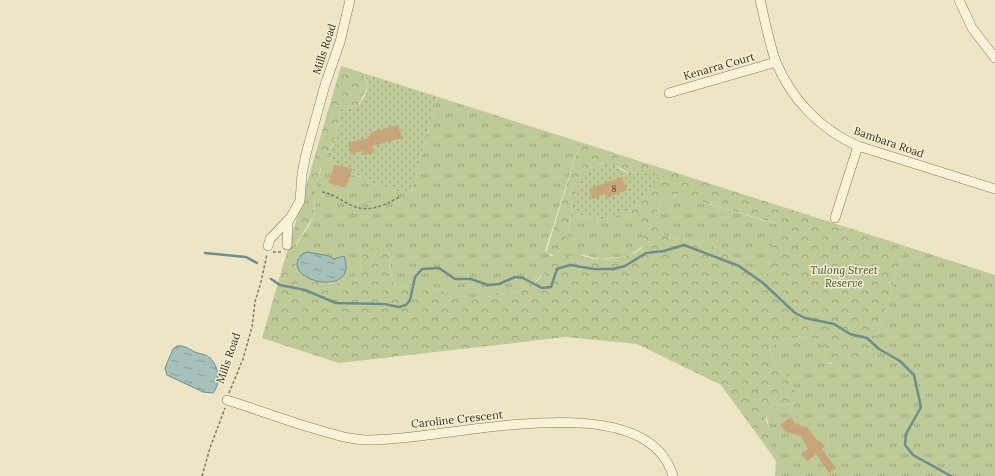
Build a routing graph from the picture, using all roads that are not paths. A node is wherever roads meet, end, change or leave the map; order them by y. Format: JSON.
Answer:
{"nodes":[{"id":1,"x":350,"y":0,"type":"edge"},
{"id":2,"x":760,"y":0,"type":"edge"},
{"id":3,"x":959,"y":0,"type":"edge"},
{"id":4,"x":995,"y":58,"type":"edge"},
{"id":5,"x":776,"y":62,"type":"junction"},
{"id":6,"x":669,"y":93,"type":"dead end"},
{"id":7,"x":858,"y":146,"type":"junction"},
{"id":8,"x":995,"y":189,"type":"edge"},
{"id":9,"x":835,"y":218,"type":"dead end"},
{"id":10,"x":290,"y":219,"type":"junction"},
{"id":11,"x":287,"y":245,"type":"road end"},
{"id":12,"x":268,"y":246,"type":"road end"},
{"id":13,"x":227,"y":400,"type":"road end"},
{"id":14,"x":673,"y":476,"type":"edge"}],
"edges":[{"from":1,"to":10,"type":"street","name":"Mills Road"},
{"from":2,"to":5,"type":"street","name":"Bambara Road"},
{"from":3,"to":4,"type":"street"},
{"from":5,"to":6,"type":"street","name":"Kenarra Court"},
{"from":5,"to":7,"type":"street","name":"Bambara Road"},
{"from":7,"to":8,"type":"street","name":"Bambara Road"},
{"from":7,"to":9,"type":"street"},
{"from":10,"to":11,"type":"street","name":"Mills Road"},
{"from":10,"to":12,"type":"street","name":"Mills Road"},
{"from":13,"to":14,"type":"street","name":"Caroline Crescent"}]}
